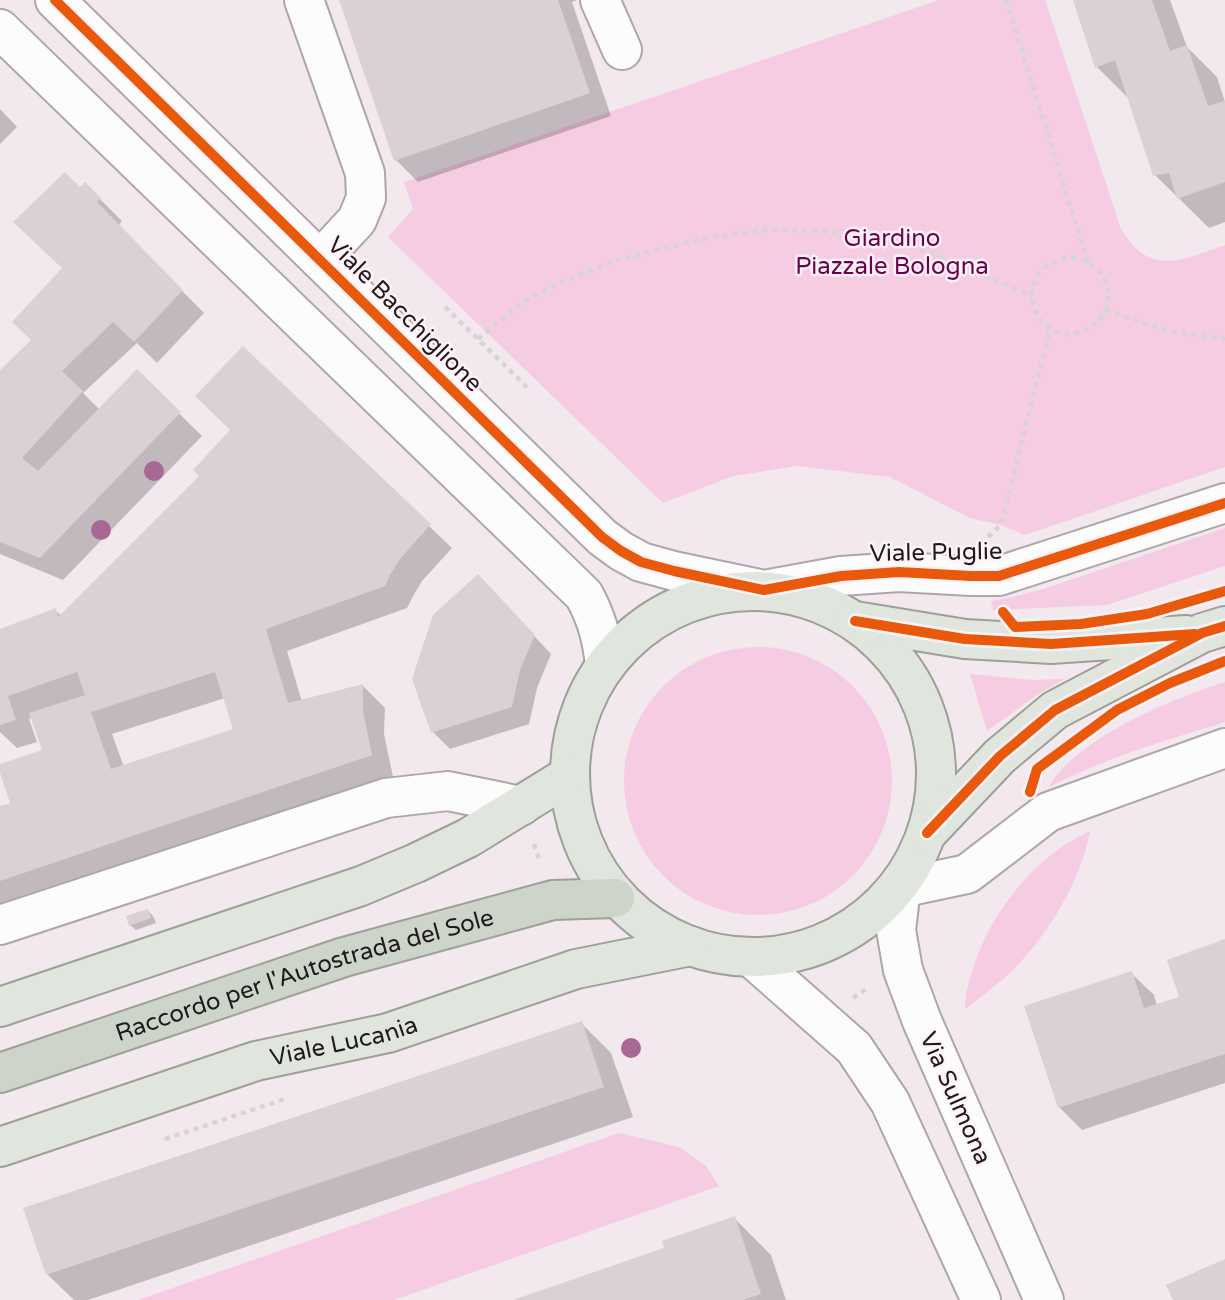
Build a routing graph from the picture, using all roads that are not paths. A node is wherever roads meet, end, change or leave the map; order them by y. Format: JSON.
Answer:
{"nodes":[{"id":1,"x":55,"y":0,"type":"edge"},
{"id":2,"x":304,"y":0,"type":"edge"},
{"id":3,"x":600,"y":0,"type":"edge"},
{"id":4,"x":0,"y":29,"type":"edge"},
{"id":5,"x":622,"y":50,"type":"dead end"},
{"id":6,"x":320,"y":260,"type":"junction"},
{"id":7,"x":1225,"y":503,"type":"edge"},
{"id":8,"x":764,"y":590,"type":"junction"},
{"id":9,"x":855,"y":621,"type":"junction"},
{"id":10,"x":1214,"y":630,"type":"edge"},
{"id":11,"x":606,"y":665,"type":"junction"},
{"id":12,"x":1225,"y":748,"type":"edge"},
{"id":13,"x":570,"y":775,"type":"junction"},
{"id":14,"x":521,"y":806,"type":"junction"},
{"id":15,"x":927,"y":834,"type":"junction"},
{"id":16,"x":901,"y":888,"type":"junction"},
{"id":17,"x":615,"y":898,"type":"junction"},
{"id":18,"x":0,"y":925,"type":"edge"},
{"id":19,"x":691,"y":946,"type":"junction"},
{"id":20,"x":752,"y":958,"type":"junction"},
{"id":21,"x":0,"y":1007,"type":"edge"},
{"id":22,"x":0,"y":1073,"type":"edge"},
{"id":23,"x":0,"y":1147,"type":"edge"},
{"id":24,"x":969,"y":1297,"type":"edge"},
{"id":25,"x":1044,"y":1300,"type":"edge"}],
"edges":[{"from":1,"to":6,"type":"street","name":"Viale Bacchiglione"},
{"from":2,"to":6,"type":"street","name":"Viale Bacchiglione"},
{"from":3,"to":5,"type":"street"},
{"from":4,"to":11,"type":"street"},
{"from":6,"to":8,"type":"street","name":"Viale Bacchiglione"},
{"from":7,"to":8,"type":"street","name":"Viale Puglie"},
{"from":8,"to":9,"type":"main road"},
{"from":8,"to":11,"type":"main road"},
{"from":9,"to":10,"type":"main road"},
{"from":9,"to":15,"type":"main road"},
{"from":10,"to":15,"type":"main road"},
{"from":11,"to":13,"type":"main road"},
{"from":12,"to":16,"type":"street"},
{"from":13,"to":14,"type":"main road"},
{"from":13,"to":17,"type":"main road"},
{"from":14,"to":18,"type":"street"},
{"from":14,"to":21,"type":"main road"},
{"from":15,"to":16,"type":"main road"},
{"from":16,"to":20,"type":"main road"},
{"from":16,"to":25,"type":"street","name":"Via Sulmona"},
{"from":17,"to":19,"type":"main road"},
{"from":17,"to":22,"type":"highway","name":"Raccordo per l'Autostrada del Sole"},
{"from":19,"to":20,"type":"main road"},
{"from":19,"to":23,"type":"main road","name":"Viale Lucania"},
{"from":20,"to":24,"type":"street"}]}
